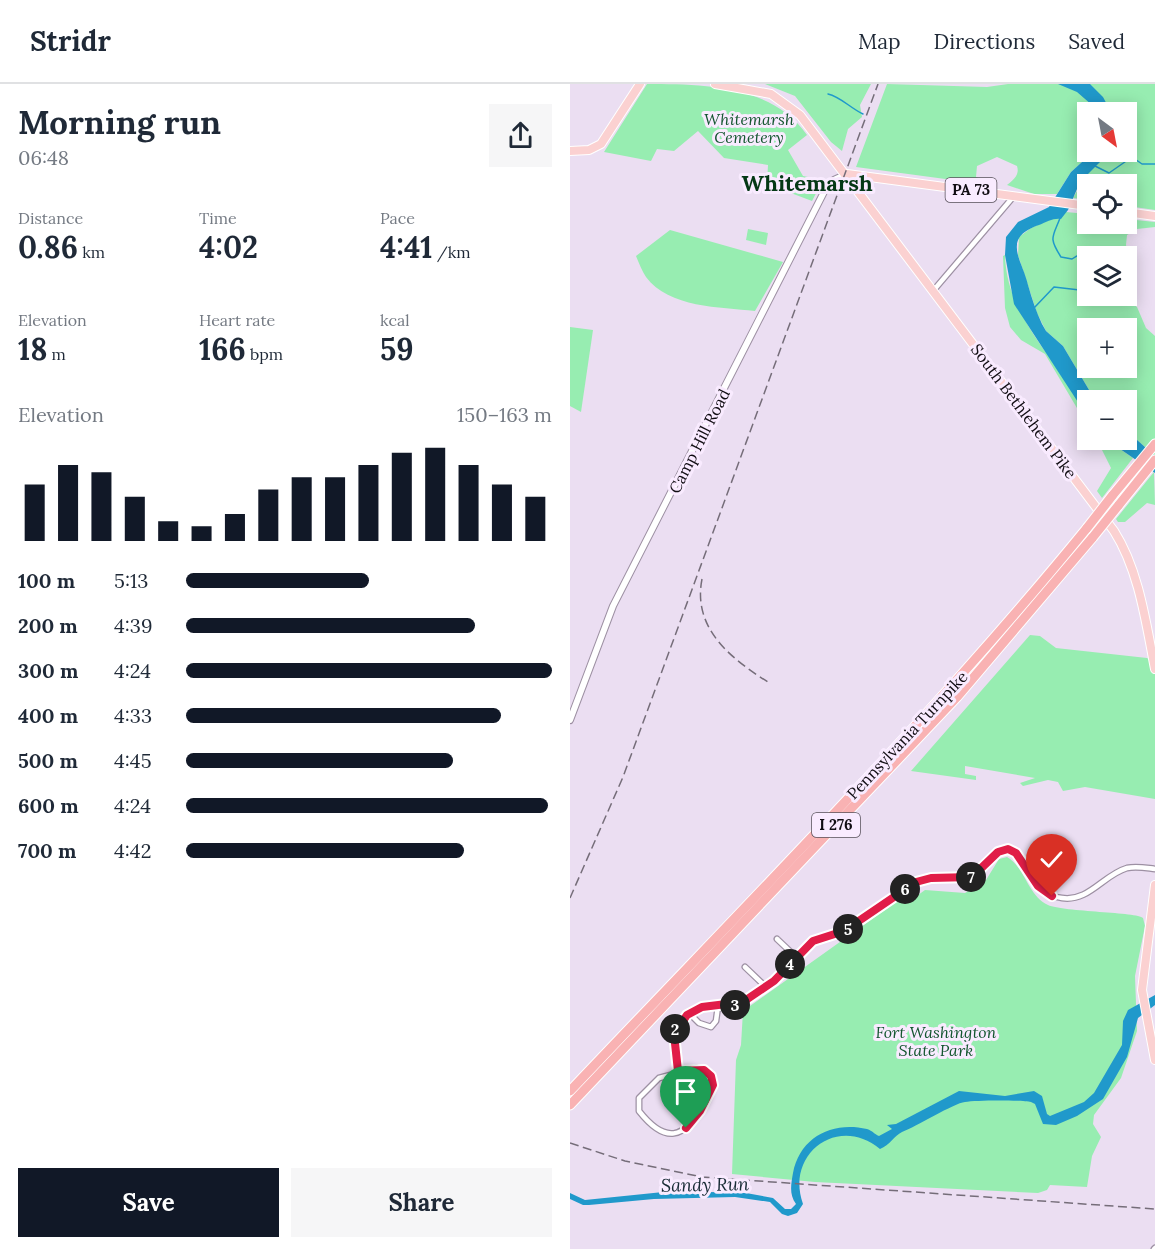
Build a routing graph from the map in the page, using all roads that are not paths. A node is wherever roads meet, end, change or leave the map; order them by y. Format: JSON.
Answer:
{"nodes":[{"id":1,"x":640,"y":84,"type":"edge"},
{"id":2,"x":715,"y":84,"type":"edge"},
{"id":3,"x":570,"y":151,"type":"edge"},
{"id":4,"x":847,"y":174,"type":"junction"},
{"id":5,"x":869,"y":177,"type":"junction"},
{"id":6,"x":860,"y":193,"type":"junction"},
{"id":7,"x":1014,"y":196,"type":"junction"},
{"id":8,"x":1077,"y":204,"type":"edge"},
{"id":9,"x":1137,"y":214,"type":"edge"},
{"id":10,"x":1155,"y":216,"type":"edge"},
{"id":11,"x":933,"y":291,"type":"junction"},
{"id":12,"x":1155,"y":444,"type":"edge"},
{"id":13,"x":1155,"y":460,"type":"edge"},
{"id":14,"x":1134,"y":478,"type":"junction"},
{"id":15,"x":1155,"y":669,"type":"edge"},
{"id":16,"x":570,"y":720,"type":"edge"},
{"id":17,"x":1155,"y":869,"type":"edge"},
{"id":18,"x":1155,"y":885,"type":"edge"},
{"id":19,"x":777,"y":939,"type":"dead end"},
{"id":20,"x":796,"y":957,"type":"junction"},
{"id":21,"x":745,"y":968,"type":"dead end"},
{"id":22,"x":766,"y":987,"type":"junction"},
{"id":23,"x":718,"y":1006,"type":"junction"},
{"id":24,"x":689,"y":1013,"type":"junction"},
{"id":25,"x":1155,"y":1060,"type":"edge"},
{"id":26,"x":678,"y":1071,"type":"junction"},
{"id":27,"x":570,"y":1091,"type":"edge"},
{"id":28,"x":570,"y":1105,"type":"edge"}],
"edges":[{"from":1,"to":3,"type":"main road"},
{"from":2,"to":4,"type":"main road","name":"South Bethlehem Pike"},
{"from":4,"to":5,"type":"main road","number":"PA 73"},
{"from":4,"to":6,"type":"main road","name":"South Bethlehem Pike"},
{"from":4,"to":16,"type":"street","name":"Camp Hill Road"},
{"from":5,"to":6,"type":"main road"},
{"from":5,"to":7,"type":"main road","number":"PA 73"},
{"from":6,"to":11,"type":"main road","name":"South Bethlehem Pike"},
{"from":7,"to":8,"type":"main road","number":"PA 73"},
{"from":7,"to":11,"type":"street"},
{"from":9,"to":10,"type":"main road"},
{"from":11,"to":15,"type":"main road","name":"South Bethlehem Pike"},
{"from":12,"to":14,"type":"highway","name":"Pennsylvania Turnpike","number":"I 276"},
{"from":13,"to":14,"type":"highway","name":"Pennsylvania Turnpike","number":"I 276"},
{"from":14,"to":27,"type":"highway","name":"Pennsylvania Turnpike","number":"I 276","bridge":true},
{"from":14,"to":28,"type":"highway","name":"Pennsylvania Turnpike","number":"I 276","bridge":true},
{"from":17,"to":20,"type":"street"},
{"from":18,"to":25,"type":"main road"},
{"from":19,"to":20,"type":"street"},
{"from":20,"to":22,"type":"street"},
{"from":21,"to":22,"type":"street"},
{"from":22,"to":23,"type":"street"},
{"from":23,"to":24,"type":"street"},
{"from":23,"to":24,"type":"street"},
{"from":24,"to":26,"type":"street"},
{"from":26,"to":26,"type":"street"}]}
